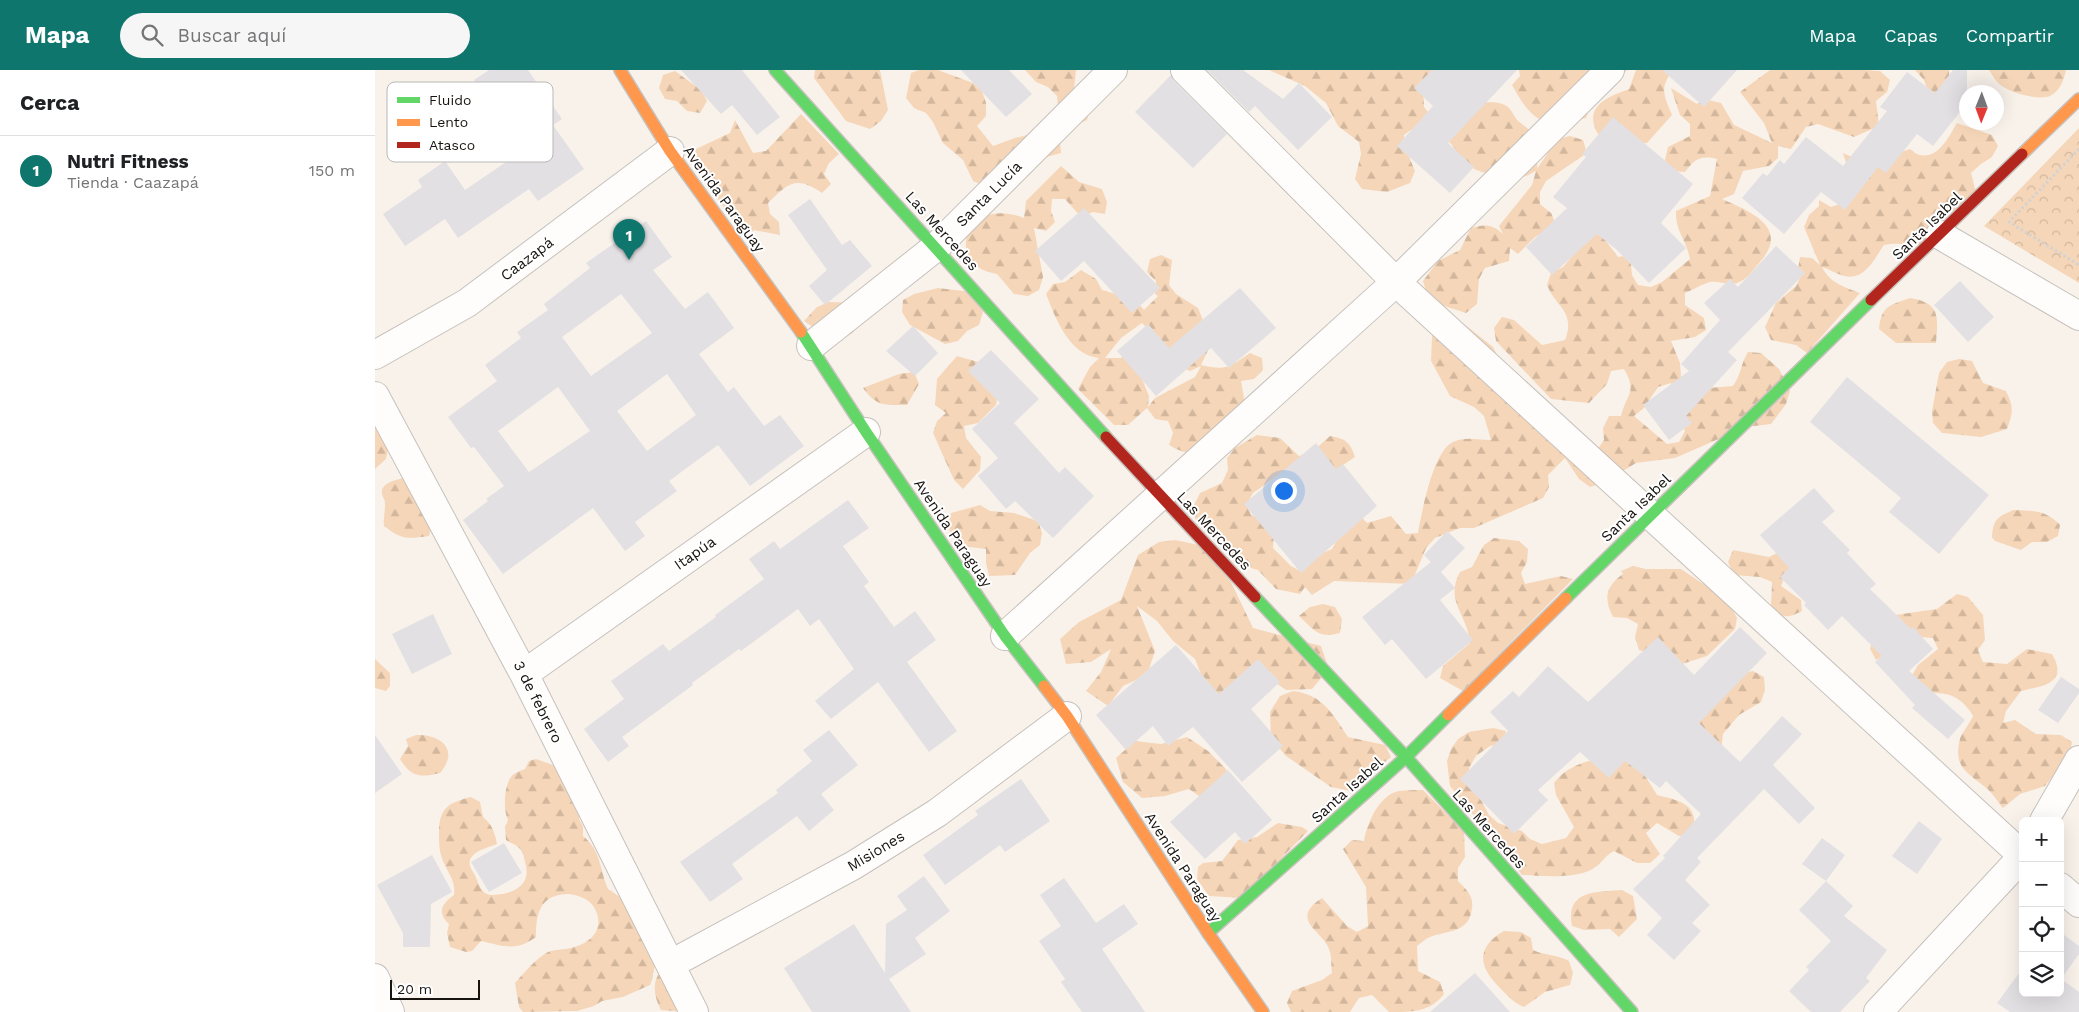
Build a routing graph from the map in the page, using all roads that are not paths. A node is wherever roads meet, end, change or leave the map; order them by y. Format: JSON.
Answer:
{"nodes":[{"id":1,"x":620,"y":70,"type":"edge"},
{"id":2,"x":775,"y":70,"type":"edge"},
{"id":3,"x":1113,"y":70,"type":"edge"},
{"id":4,"x":1185,"y":70,"type":"edge"},
{"id":5,"x":1610,"y":70,"type":"edge"},
{"id":6,"x":2079,"y":98,"type":"edge"},
{"id":7,"x":670,"y":151,"type":"junction"},
{"id":8,"x":1940,"y":235,"type":"junction"},
{"id":9,"x":936,"y":247,"type":"junction"},
{"id":10,"x":1396,"y":282,"type":"junction"},
{"id":11,"x":2079,"y":316,"type":"edge"},
{"id":12,"x":811,"y":346,"type":"junction"},
{"id":13,"x":375,"y":355,"type":"edge"},
{"id":14,"x":375,"y":396,"type":"edge"},
{"id":15,"x":866,"y":432,"type":"junction"},
{"id":16,"x":1160,"y":496,"type":"junction"},
{"id":17,"x":1649,"y":515,"type":"junction"},
{"id":18,"x":1005,"y":636,"type":"junction"},
{"id":19,"x":524,"y":674,"type":"junction"},
{"id":20,"x":1067,"y":716,"type":"junction"},
{"id":21,"x":1406,"y":758,"type":"junction"},
{"id":22,"x":2079,"y":760,"type":"edge"},
{"id":23,"x":2045,"y":817,"type":"edge"},
{"id":24,"x":2019,"y":852,"type":"edge"},
{"id":25,"x":2019,"y":860,"type":"edge"},
{"id":26,"x":2064,"y":890,"type":"edge"},
{"id":27,"x":2079,"y":903,"type":"edge"},
{"id":28,"x":1209,"y":933,"type":"junction"},
{"id":29,"x":671,"y":964,"type":"junction"},
{"id":30,"x":375,"y":978,"type":"edge"},
{"id":31,"x":1626,"y":1009,"type":"edge"},
{"id":32,"x":1261,"y":1011,"type":"edge"},
{"id":33,"x":390,"y":1012,"type":"edge"},
{"id":34,"x":694,"y":1012,"type":"edge"},
{"id":35,"x":1878,"y":1012,"type":"edge"}],
"edges":[{"from":1,"to":7,"type":"street","name":"Avenida Paraguay"},
{"from":2,"to":9,"type":"street","name":"Las Mercedes"},
{"from":3,"to":9,"type":"street","name":"Santa Lucía"},
{"from":4,"to":10,"type":"street"},
{"from":5,"to":10,"type":"street"},
{"from":6,"to":8,"type":"street","name":"Santa Isabel"},
{"from":7,"to":12,"type":"street","name":"Avenida Paraguay"},
{"from":7,"to":13,"type":"street","name":"Caazapá"},
{"from":8,"to":11,"type":"street"},
{"from":8,"to":17,"type":"street","name":"Santa Isabel"},
{"from":9,"to":12,"type":"street","name":"Santa Lucía"},
{"from":9,"to":16,"type":"street","name":"Las Mercedes"},
{"from":10,"to":16,"type":"street"},
{"from":10,"to":17,"type":"street"},
{"from":12,"to":15,"type":"street","name":"Avenida Paraguay"},
{"from":14,"to":19,"type":"street","name":"3 de febrero"},
{"from":15,"to":18,"type":"street","name":"Avenida Paraguay"},
{"from":15,"to":19,"type":"street","name":"Itapúa"},
{"from":16,"to":18,"type":"street"},
{"from":16,"to":21,"type":"street","name":"Las Mercedes"},
{"from":17,"to":21,"type":"street","name":"Santa Isabel"},
{"from":17,"to":24,"type":"street"},
{"from":18,"to":20,"type":"street","name":"Avenida Paraguay"},
{"from":19,"to":29,"type":"street","name":"3 de febrero"},
{"from":20,"to":28,"type":"street","name":"Avenida Paraguay"},
{"from":20,"to":29,"type":"street","name":"Misiones"},
{"from":21,"to":28,"type":"street","name":"Santa Isabel"},
{"from":21,"to":31,"type":"street","name":"Las Mercedes"},
{"from":22,"to":23,"type":"street"},
{"from":25,"to":35,"type":"street"},
{"from":26,"to":27,"type":"street"},
{"from":28,"to":32,"type":"street","name":"Avenida Paraguay"},
{"from":29,"to":34,"type":"street","name":"3 de febrero"},
{"from":30,"to":33,"type":"street"}]}
